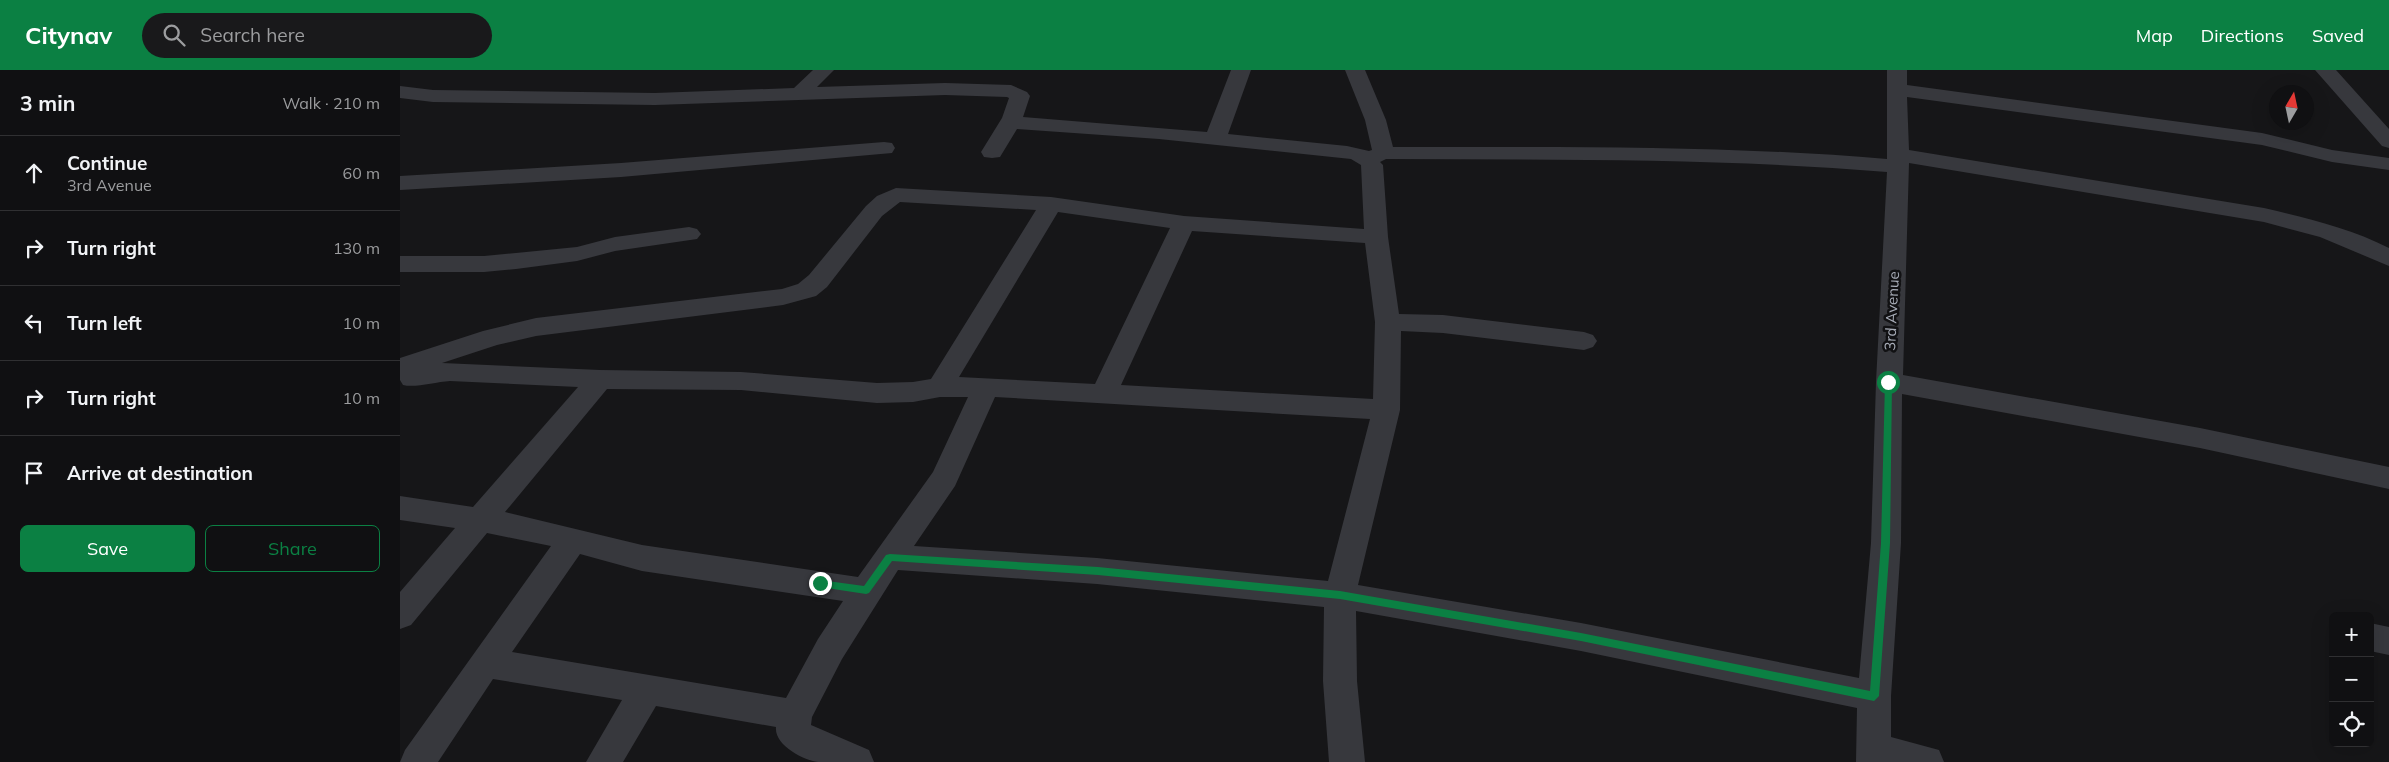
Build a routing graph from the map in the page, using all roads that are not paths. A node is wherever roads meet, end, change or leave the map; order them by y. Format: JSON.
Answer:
{"nodes":[{"id":1,"x":824,"y":70,"type":"edge"},
{"id":2,"x":1241,"y":70,"type":"edge"},
{"id":3,"x":1354,"y":70,"type":"edge"},
{"id":4,"x":2325,"y":70,"type":"edge"},
{"id":5,"x":1897,"y":80,"type":"edge"},
{"id":6,"x":401,"y":83,"type":"edge"},
{"id":7,"x":799,"y":94,"type":"junction"},
{"id":8,"x":1010,"y":122,"type":"junction"},
{"id":9,"x":1215,"y":139,"type":"junction"},
{"id":10,"x":2389,"y":142,"type":"edge"},
{"id":11,"x":884,"y":148,"type":"dead end"},
{"id":12,"x":992,"y":152,"type":"dead end"},
{"id":13,"x":1376,"y":156,"type":"junction"},
{"id":14,"x":1898,"y":161,"type":"junction"},
{"id":15,"x":2389,"y":164,"type":"edge"},
{"id":16,"x":400,"y":183,"type":"edge"},
{"id":17,"x":1051,"y":204,"type":"junction"},
{"id":18,"x":1184,"y":223,"type":"junction"},
{"id":19,"x":689,"y":234,"type":"dead end"},
{"id":20,"x":1376,"y":237,"type":"junction"},
{"id":21,"x":2389,"y":258,"type":"edge"},
{"id":22,"x":400,"y":264,"type":"edge"},
{"id":23,"x":1388,"y":322,"type":"junction"},
{"id":24,"x":1584,"y":341,"type":"dead end"},
{"id":25,"x":403,"y":374,"type":"edge"},
{"id":26,"x":600,"y":379,"type":"junction"},
{"id":27,"x":1888,"y":382,"type":"junction"},
{"id":28,"x":940,"y":387,"type":"junction"},
{"id":29,"x":986,"y":387,"type":"junction"},
{"id":30,"x":1102,"y":394,"type":"junction"},
{"id":31,"x":1386,"y":410,"type":"junction"},
{"id":32,"x":2389,"y":478,"type":"edge"},
{"id":33,"x":400,"y":508,"type":"edge"},
{"id":34,"x":478,"y":520,"type":"junction"},
{"id":35,"x":573,"y":540,"type":"junction"},
{"id":36,"x":890,"y":557,"type":"junction"},
{"id":37,"x":866,"y":590,"type":"junction"},
{"id":38,"x":1340,"y":595,"type":"junction"},
{"id":39,"x":400,"y":615,"type":"edge"},
{"id":40,"x":2374,"y":638,"type":"edge"},
{"id":41,"x":2389,"y":641,"type":"edge"},
{"id":42,"x":485,"y":663,"type":"junction"},
{"id":43,"x":647,"y":689,"type":"junction"},
{"id":44,"x":1874,"y":696,"type":"junction"},
{"id":45,"x":795,"y":715,"type":"junction"},
{"id":46,"x":1874,"y":755,"type":"edge"},
{"id":47,"x":418,"y":762,"type":"edge"},
{"id":48,"x":604,"y":762,"type":"edge"},
{"id":49,"x":856,"y":762,"type":"edge"},
{"id":50,"x":1347,"y":762,"type":"edge"},
{"id":51,"x":1926,"y":762,"type":"edge"}],
"edges":[{"from":1,"to":7,"type":"street"},
{"from":2,"to":9,"type":"street"},
{"from":3,"to":13,"type":"street"},
{"from":4,"to":10,"type":"street"},
{"from":5,"to":14,"type":"street","name":"3rd Avenue"},
{"from":5,"to":15,"type":"street"},
{"from":6,"to":7,"type":"street"},
{"from":7,"to":8,"type":"street"},
{"from":8,"to":9,"type":"street"},
{"from":8,"to":12,"type":"street"},
{"from":9,"to":13,"type":"street"},
{"from":11,"to":16,"type":"street"},
{"from":13,"to":14,"type":"street"},
{"from":13,"to":20,"type":"street"},
{"from":14,"to":21,"type":"street"},
{"from":14,"to":27,"type":"street","name":"3rd Avenue"},
{"from":17,"to":18,"type":"street"},
{"from":17,"to":25,"type":"street"},
{"from":17,"to":28,"type":"street"},
{"from":18,"to":20,"type":"street"},
{"from":18,"to":30,"type":"street"},
{"from":19,"to":22,"type":"street"},
{"from":20,"to":23,"type":"street"},
{"from":23,"to":24,"type":"street"},
{"from":23,"to":31,"type":"street"},
{"from":25,"to":26,"type":"street"},
{"from":26,"to":28,"type":"street"},
{"from":26,"to":34,"type":"street"},
{"from":27,"to":32,"type":"street"},
{"from":27,"to":44,"type":"street","name":"3rd Avenue"},
{"from":28,"to":29,"type":"street"},
{"from":29,"to":30,"type":"street"},
{"from":29,"to":36,"type":"street"},
{"from":30,"to":31,"type":"street"},
{"from":31,"to":38,"type":"street"},
{"from":33,"to":34,"type":"street"},
{"from":34,"to":35,"type":"street"},
{"from":34,"to":39,"type":"street"},
{"from":35,"to":37,"type":"street"},
{"from":35,"to":42,"type":"street"},
{"from":36,"to":37,"type":"street"},
{"from":36,"to":38,"type":"street"},
{"from":37,"to":45,"type":"street"},
{"from":38,"to":44,"type":"street"},
{"from":38,"to":50,"type":"street"},
{"from":40,"to":41,"type":"street"},
{"from":42,"to":43,"type":"street"},
{"from":42,"to":47,"type":"street"},
{"from":43,"to":45,"type":"street"},
{"from":43,"to":48,"type":"street"},
{"from":44,"to":46,"type":"street","name":"3rd Avenue"},
{"from":45,"to":49,"type":"street"},
{"from":46,"to":51,"type":"street"}]}
